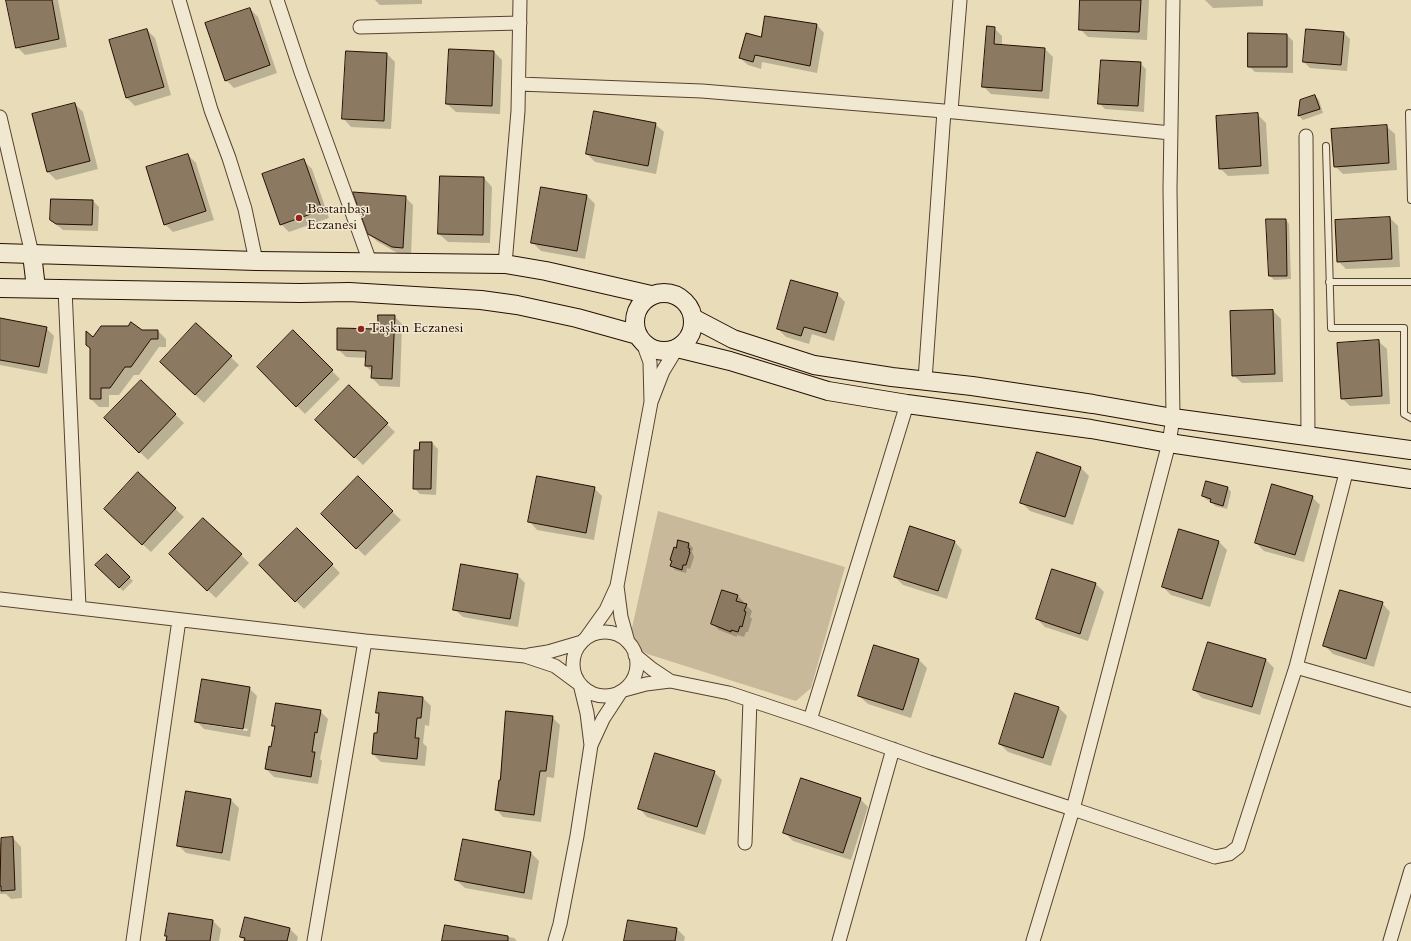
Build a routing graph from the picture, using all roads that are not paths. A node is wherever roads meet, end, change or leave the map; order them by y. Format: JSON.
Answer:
{"nodes":[{"id":1,"x":179,"y":0,"type":"edge"},
{"id":2,"x":276,"y":0,"type":"edge"},
{"id":3,"x":520,"y":0,"type":"edge"},
{"id":4,"x":960,"y":0,"type":"edge"},
{"id":5,"x":1173,"y":0,"type":"edge"},
{"id":6,"x":520,"y":23,"type":"junction"},
{"id":7,"x":360,"y":27,"type":"dead end"},
{"id":8,"x":519,"y":84,"type":"junction"},
{"id":9,"x":948,"y":111,"type":"junction"},
{"id":10,"x":1409,"y":114,"type":"dead end"},
{"id":11,"x":0,"y":117,"type":"edge"},
{"id":12,"x":1171,"y":133,"type":"junction"},
{"id":13,"x":1306,"y":136,"type":"dead end"},
{"id":14,"x":1326,"y":146,"type":"dead end"},
{"id":15,"x":1411,"y":155,"type":"edge"},
{"id":16,"x":1411,"y":200,"type":"edge"},
{"id":17,"x":0,"y":253,"type":"edge"},
{"id":18,"x":32,"y":254,"type":"junction"},
{"id":19,"x":256,"y":261,"type":"junction"},
{"id":20,"x":370,"y":262,"type":"junction"},
{"id":21,"x":506,"y":264,"type":"junction"},
{"id":22,"x":1329,"y":282,"type":"junction"},
{"id":23,"x":1411,"y":282,"type":"edge"},
{"id":24,"x":0,"y":288,"type":"edge"},
{"id":25,"x":36,"y":288,"type":"junction"},
{"id":26,"x":65,"y":289,"type":"junction"},
{"id":27,"x":651,"y":295,"type":"junction"},
{"id":28,"x":693,"y":318,"type":"junction"},
{"id":29,"x":640,"y":339,"type":"junction"},
{"id":30,"x":677,"y":348,"type":"junction"},
{"id":31,"x":925,"y":380,"type":"junction"},
{"id":32,"x":650,"y":402,"type":"junction"},
{"id":33,"x":907,"y":404,"type":"junction"},
{"id":34,"x":1173,"y":418,"type":"junction"},
{"id":35,"x":1411,"y":418,"type":"edge"},
{"id":36,"x":1308,"y":437,"type":"junction"},
{"id":37,"x":1169,"y":443,"type":"junction"},
{"id":38,"x":1411,"y":450,"type":"edge"},
{"id":39,"x":1347,"y":469,"type":"junction"},
{"id":40,"x":1411,"y":479,"type":"edge"},
{"id":41,"x":617,"y":586,"type":"junction"},
{"id":42,"x":0,"y":599,"type":"edge"},
{"id":43,"x":79,"y":607,"type":"junction"},
{"id":44,"x":179,"y":620,"type":"junction"},
{"id":45,"x":584,"y":640,"type":"junction"},
{"id":46,"x":365,"y":641,"type":"junction"},
{"id":47,"x":628,"y":642,"type":"junction"},
{"id":48,"x":635,"y":654,"type":"junction"},
{"id":49,"x":525,"y":656,"type":"junction"},
{"id":50,"x":1296,"y":667,"type":"junction"},
{"id":51,"x":670,"y":681,"type":"junction"},
{"id":52,"x":579,"y":683,"type":"junction"},
{"id":53,"x":622,"y":691,"type":"junction"},
{"id":54,"x":750,"y":700,"type":"junction"},
{"id":55,"x":1411,"y":700,"type":"edge"},
{"id":56,"x":810,"y":720,"type":"junction"},
{"id":57,"x":591,"y":745,"type":"junction"},
{"id":58,"x":893,"y":749,"type":"junction"},
{"id":59,"x":1073,"y":809,"type":"junction"},
{"id":60,"x":745,"y":843,"type":"dead end"},
{"id":61,"x":1411,"y":870,"type":"edge"},
{"id":62,"x":560,"y":924,"type":"junction"},
{"id":63,"x":132,"y":941,"type":"edge"},
{"id":64,"x":314,"y":941,"type":"edge"},
{"id":65,"x":555,"y":941,"type":"edge"},
{"id":66,"x":559,"y":941,"type":"edge"},
{"id":67,"x":838,"y":941,"type":"edge"},
{"id":68,"x":1033,"y":941,"type":"edge"},
{"id":69,"x":1390,"y":941,"type":"edge"}],
"edges":[{"from":1,"to":19,"type":"street"},
{"from":2,"to":20,"type":"street"},
{"from":3,"to":6,"type":"street"},
{"from":4,"to":9,"type":"street"},
{"from":5,"to":12,"type":"street"},
{"from":6,"to":7,"type":"street"},
{"from":6,"to":8,"type":"street"},
{"from":8,"to":9,"type":"street"},
{"from":8,"to":21,"type":"street"},
{"from":9,"to":12,"type":"street"},
{"from":9,"to":31,"type":"street"},
{"from":10,"to":15,"type":"lane"},
{"from":11,"to":18,"type":"street"},
{"from":12,"to":34,"type":"street"},
{"from":13,"to":36,"type":"street"},
{"from":14,"to":22,"type":"lane"},
{"from":15,"to":16,"type":"lane"},
{"from":17,"to":18,"type":"main road"},
{"from":18,"to":19,"type":"main road"},
{"from":18,"to":25,"type":"main road"},
{"from":19,"to":20,"type":"main road"},
{"from":20,"to":21,"type":"main road"},
{"from":21,"to":27,"type":"main road"},
{"from":22,"to":23,"type":"lane"},
{"from":22,"to":35,"type":"lane"},
{"from":24,"to":25,"type":"main road"},
{"from":25,"to":26,"type":"main road"},
{"from":26,"to":29,"type":"main road"},
{"from":26,"to":43,"type":"street"},
{"from":27,"to":28,"type":"main road"},
{"from":27,"to":29,"type":"main road"},
{"from":28,"to":30,"type":"main road"},
{"from":28,"to":31,"type":"main road"},
{"from":29,"to":30,"type":"main road"},
{"from":29,"to":32,"type":"street"},
{"from":30,"to":32,"type":"street"},
{"from":30,"to":33,"type":"main road"},
{"from":31,"to":34,"type":"main road"},
{"from":32,"to":41,"type":"street"},
{"from":33,"to":37,"type":"main road"},
{"from":33,"to":56,"type":"street"},
{"from":34,"to":36,"type":"main road"},
{"from":34,"to":37,"type":"street"},
{"from":36,"to":38,"type":"main road"},
{"from":37,"to":39,"type":"main road"},
{"from":37,"to":59,"type":"street"},
{"from":39,"to":40,"type":"main road"},
{"from":39,"to":50,"type":"street"},
{"from":41,"to":45,"type":"street"},
{"from":41,"to":47,"type":"street"},
{"from":42,"to":43,"type":"street"},
{"from":43,"to":44,"type":"street"},
{"from":44,"to":46,"type":"street"},
{"from":44,"to":63,"type":"street"},
{"from":45,"to":47,"type":"street"},
{"from":45,"to":49,"type":"street"},
{"from":45,"to":52,"type":"street"},
{"from":46,"to":49,"type":"street"},
{"from":46,"to":64,"type":"street"},
{"from":47,"to":48,"type":"street"},
{"from":48,"to":51,"type":"street"},
{"from":48,"to":53,"type":"street"},
{"from":49,"to":52,"type":"street"},
{"from":50,"to":55,"type":"street"},
{"from":50,"to":59,"type":"street"},
{"from":51,"to":53,"type":"street"},
{"from":51,"to":54,"type":"street"},
{"from":52,"to":53,"type":"street"},
{"from":52,"to":57,"type":"street"},
{"from":53,"to":57,"type":"street"},
{"from":54,"to":56,"type":"street"},
{"from":54,"to":60,"type":"street"},
{"from":56,"to":58,"type":"street"},
{"from":57,"to":62,"type":"street"},
{"from":58,"to":59,"type":"street"},
{"from":58,"to":67,"type":"street"},
{"from":59,"to":68,"type":"street"},
{"from":61,"to":69,"type":"street"},
{"from":62,"to":65,"type":"street"},
{"from":62,"to":66,"type":"street"}]}
